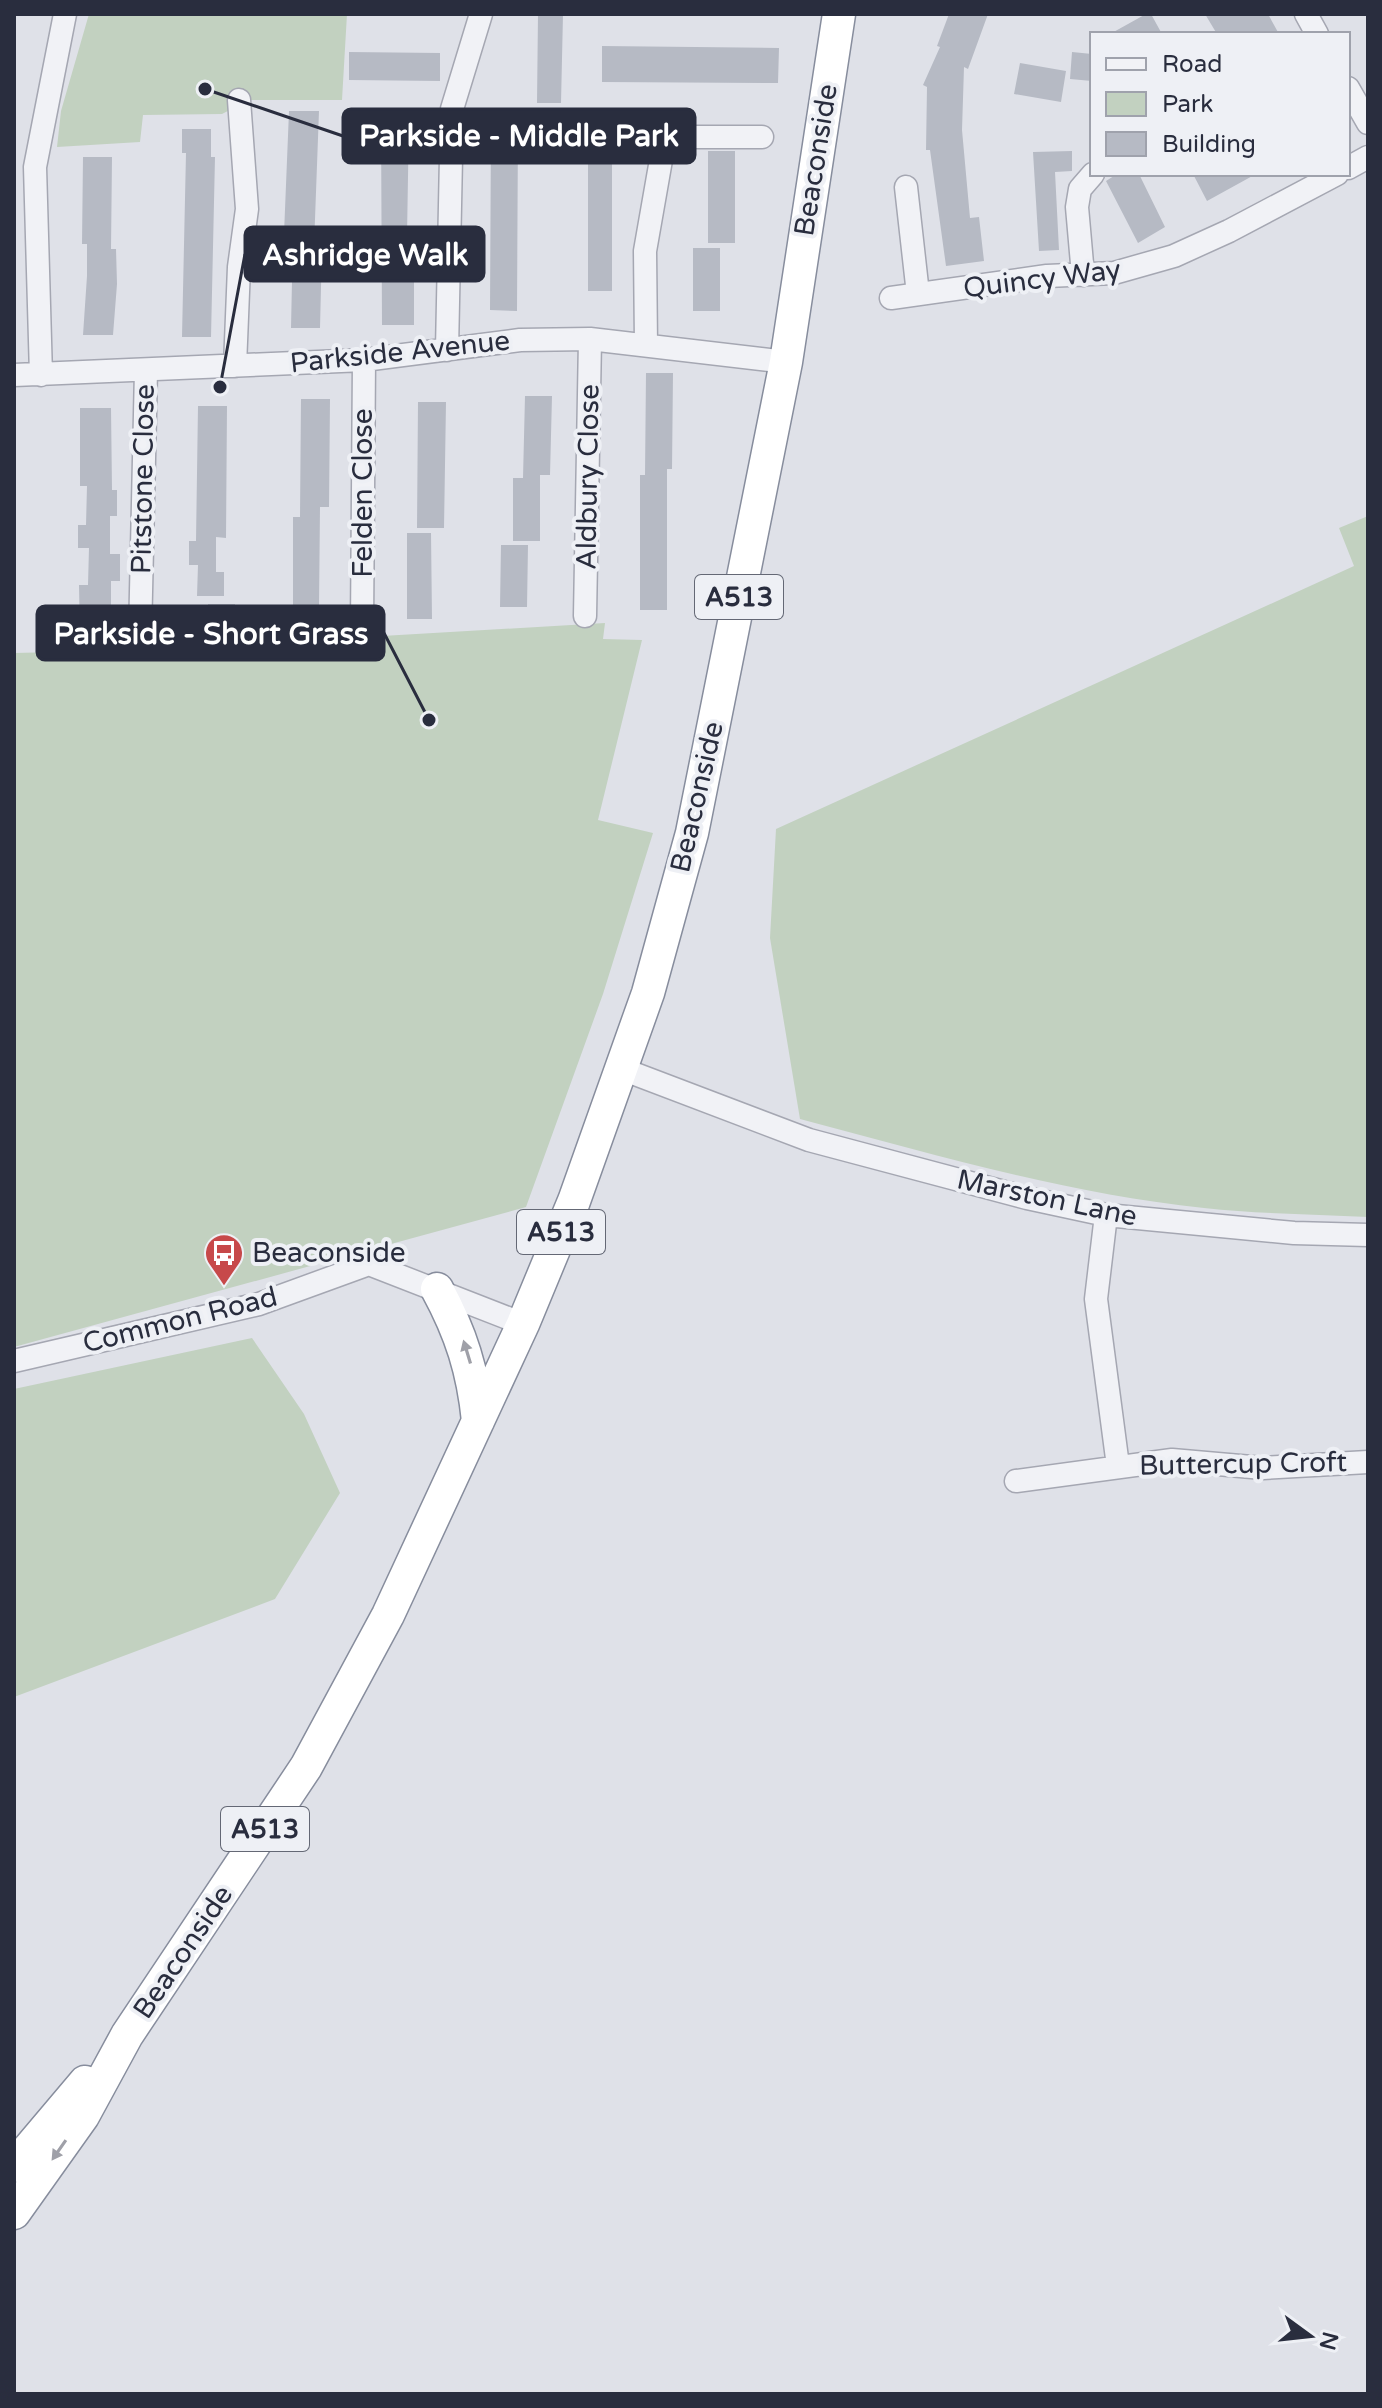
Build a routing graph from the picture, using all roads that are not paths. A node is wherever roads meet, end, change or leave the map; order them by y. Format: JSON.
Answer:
{"nodes":[{"id":1,"x":65,"y":14,"type":"edge"},
{"id":2,"x":481,"y":14,"type":"edge"},
{"id":3,"x":839,"y":14,"type":"edge"},
{"id":4,"x":1306,"y":14,"type":"edge"},
{"id":5,"x":1316,"y":32,"type":"edge"},
{"id":6,"x":1350,"y":92,"type":"edge"},
{"id":7,"x":239,"y":100,"type":"dead end"},
{"id":8,"x":1368,"y":123,"type":"edge"},
{"id":9,"x":632,"y":137,"type":"dead end"},
{"id":10,"x":665,"y":137,"type":"junction"},
{"id":11,"x":762,"y":137,"type":"dead end"},
{"id":12,"x":1368,"y":157,"type":"edge"},
{"id":13,"x":24,"y":167,"type":"edge"},
{"id":14,"x":1350,"y":167,"type":"edge"},
{"id":15,"x":1091,"y":176,"type":"edge"},
{"id":16,"x":1333,"y":176,"type":"edge"},
{"id":17,"x":906,"y":187,"type":"dead end"},
{"id":18,"x":1083,"y":275,"type":"junction"},
{"id":19,"x":918,"y":294,"type":"junction"},
{"id":20,"x":891,"y":298,"type":"dead end"},
{"id":21,"x":590,"y":339,"type":"junction"},
{"id":22,"x":646,"y":344,"type":"junction"},
{"id":23,"x":447,"y":350,"type":"junction"},
{"id":24,"x":364,"y":360,"type":"junction"},
{"id":25,"x":786,"y":362,"type":"junction"},
{"id":26,"x":235,"y":366,"type":"junction"},
{"id":27,"x":146,"y":370,"type":"junction"},
{"id":28,"x":14,"y":375,"type":"edge"},
{"id":29,"x":41,"y":375,"type":"junction"},
{"id":30,"x":585,"y":616,"type":"dead end"},
{"id":31,"x":362,"y":626,"type":"dead end"},
{"id":32,"x":140,"y":636,"type":"dead end"},
{"id":33,"x":622,"y":1069,"type":"junction"},
{"id":34,"x":1106,"y":1215,"type":"junction"},
{"id":35,"x":1368,"y":1235,"type":"edge"},
{"id":36,"x":437,"y":1289,"type":"junction"},
{"id":37,"x":523,"y":1324,"type":"junction"},
{"id":38,"x":14,"y":1361,"type":"edge"},
{"id":39,"x":478,"y":1421,"type":"junction"},
{"id":40,"x":1368,"y":1462,"type":"edge"},
{"id":41,"x":1118,"y":1466,"type":"junction"},
{"id":42,"x":1016,"y":1481,"type":"dead end"},
{"id":43,"x":127,"y":2035,"type":"junction"},
{"id":44,"x":14,"y":2166,"type":"edge"},
{"id":45,"x":14,"y":2213,"type":"edge"}],
"edges":[{"from":1,"to":13,"type":"street"},
{"from":2,"to":23,"type":"street"},
{"from":3,"to":25,"type":"highway","name":"Beaconside","number":"A513"},
{"from":4,"to":5,"type":"street"},
{"from":6,"to":8,"type":"street"},
{"from":7,"to":26,"type":"street"},
{"from":9,"to":10,"type":"street"},
{"from":10,"to":11,"type":"street"},
{"from":10,"to":22,"type":"street"},
{"from":12,"to":14,"type":"street"},
{"from":13,"to":29,"type":"street"},
{"from":15,"to":18,"type":"street"},
{"from":16,"to":18,"type":"street","name":"Quincy Way"},
{"from":17,"to":19,"type":"street"},
{"from":18,"to":19,"type":"street","name":"Quincy Way"},
{"from":19,"to":20,"type":"street","name":"Quincy Way"},
{"from":21,"to":22,"type":"street","name":"Parkside Avenue"},
{"from":21,"to":23,"type":"street","name":"Parkside Avenue"},
{"from":21,"to":30,"type":"street","name":"Aldbury Close"},
{"from":22,"to":25,"type":"street","name":"Parkside Avenue"},
{"from":23,"to":24,"type":"street","name":"Parkside Avenue"},
{"from":24,"to":26,"type":"street","name":"Parkside Avenue"},
{"from":24,"to":31,"type":"street","name":"Felden Close"},
{"from":25,"to":33,"type":"highway","name":"Beaconside","number":"A513"},
{"from":26,"to":27,"type":"street","name":"Parkside Avenue"},
{"from":27,"to":29,"type":"street","name":"Parkside Avenue"},
{"from":27,"to":32,"type":"street","name":"Pitstone Close"},
{"from":28,"to":29,"type":"street","name":"Parkside Avenue"},
{"from":33,"to":34,"type":"street","name":"Marston Lane"},
{"from":33,"to":37,"type":"highway","name":"Beaconside","number":"A513"},
{"from":34,"to":35,"type":"street","name":"Marston Lane"},
{"from":34,"to":41,"type":"street","name":"Buttercup Croft"},
{"from":36,"to":37,"type":"street","name":"Common Road"},
{"from":36,"to":38,"type":"street","name":"Common Road"},
{"from":39,"to":36,"type":"highway","one_way":true},
{"from":37,"to":39,"type":"highway","name":"Beaconside","number":"A513"},
{"from":39,"to":43,"type":"highway","name":"Beaconside","number":"A513"},
{"from":40,"to":41,"type":"street","name":"Buttercup Croft"},
{"from":41,"to":42,"type":"street","name":"Buttercup Croft"},
{"from":43,"to":44,"type":"highway","name":"Beaconside","number":"A513"},
{"from":43,"to":45,"type":"highway","name":"Beaconside","number":"A513","one_way":true}]}
